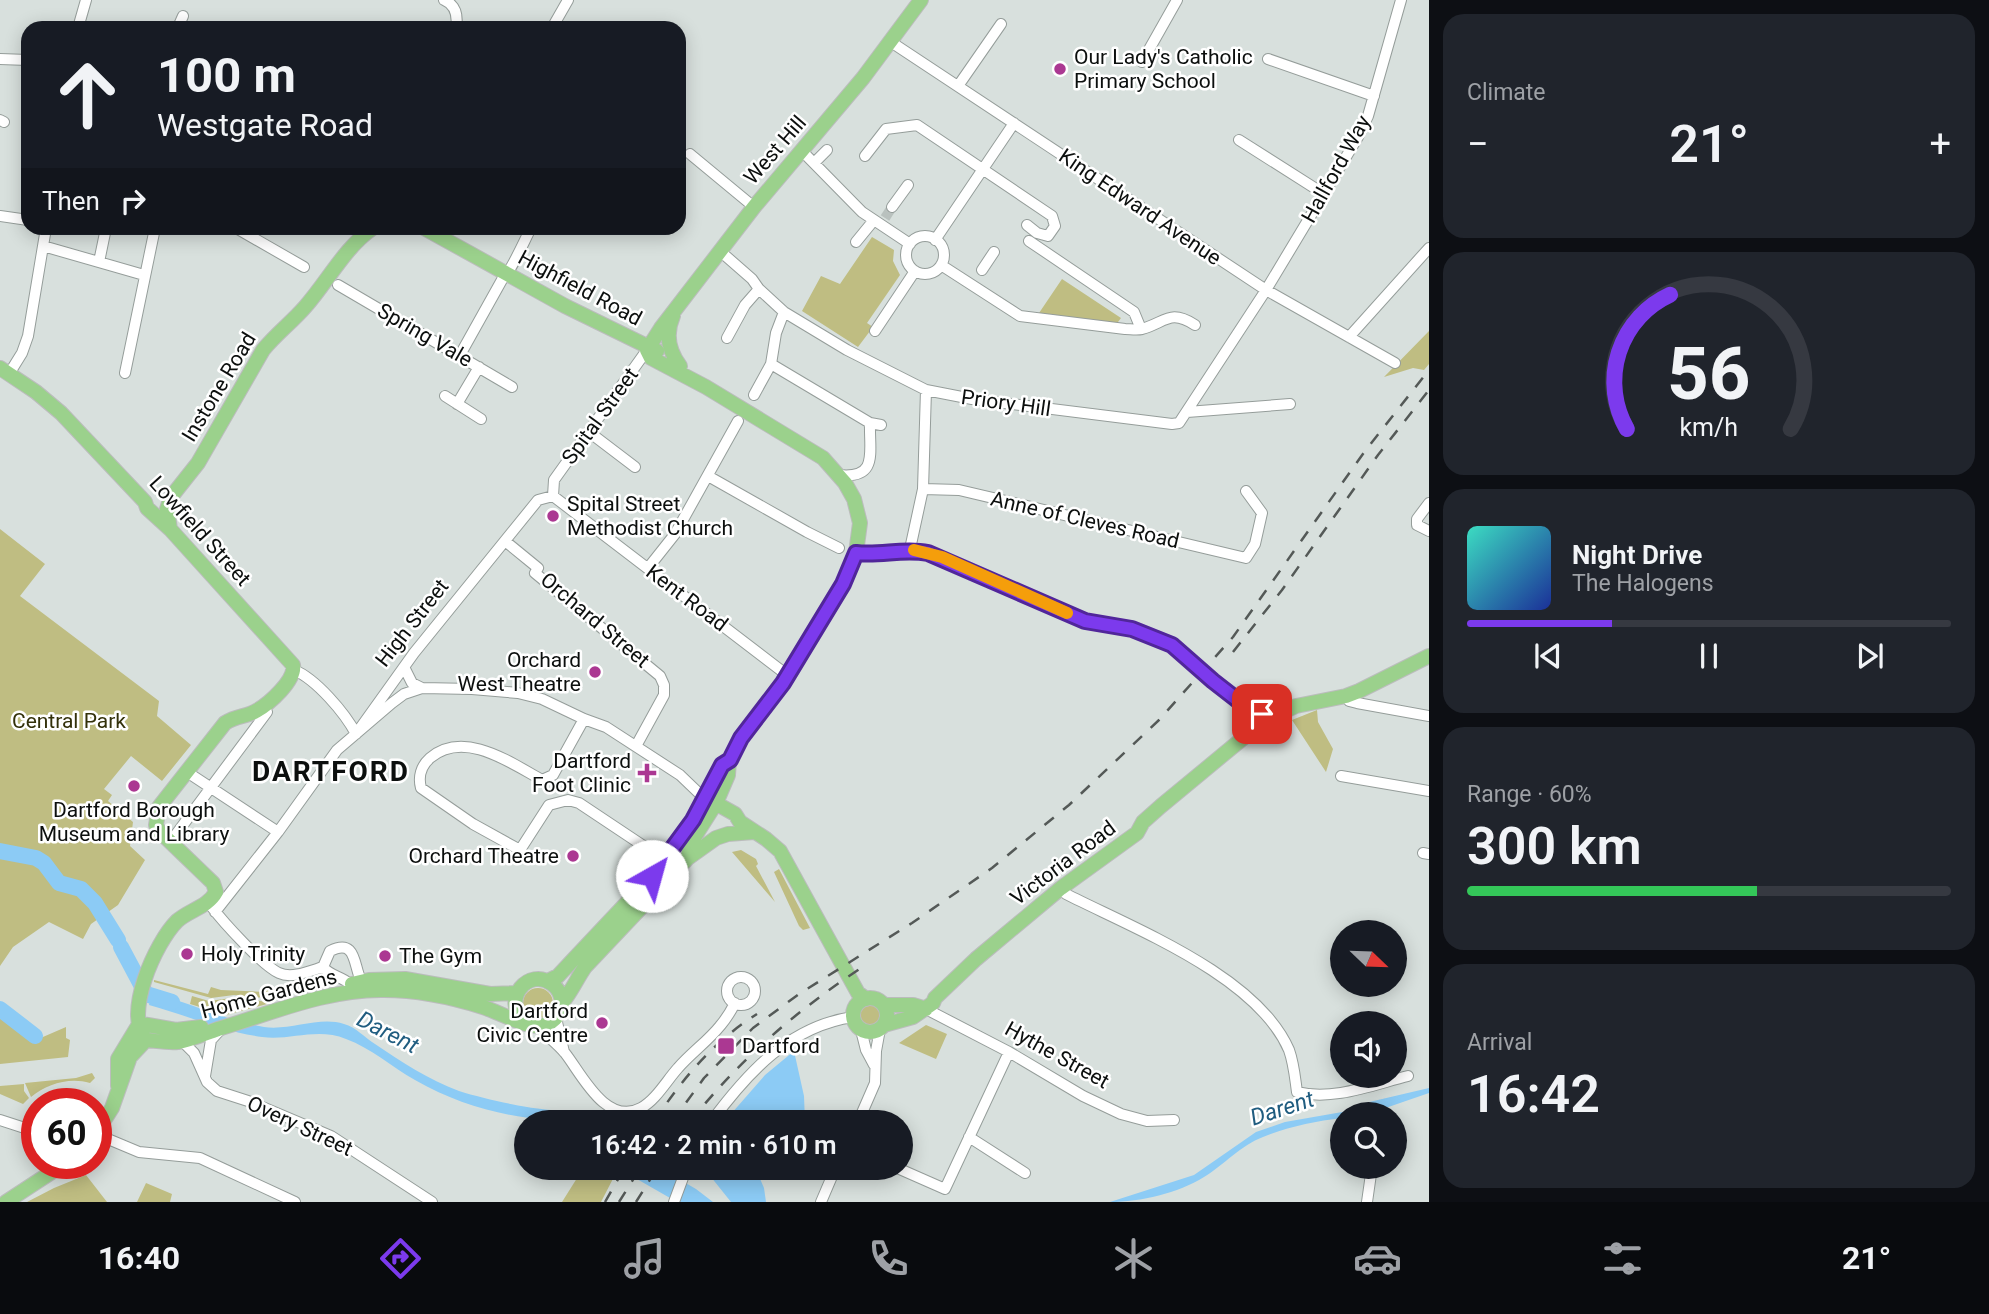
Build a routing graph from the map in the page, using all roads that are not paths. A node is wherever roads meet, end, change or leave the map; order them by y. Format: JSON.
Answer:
{"nodes":[{"id":1,"x":86,"y":0,"type":"edge"},
{"id":2,"x":444,"y":0,"type":"edge"},
{"id":3,"x":568,"y":0,"type":"edge"},
{"id":4,"x":921,"y":0,"type":"edge"},
{"id":5,"x":1177,"y":0,"type":"edge"},
{"id":6,"x":1401,"y":0,"type":"edge"},
{"id":7,"x":82,"y":21,"type":"edge"},
{"id":8,"x":456,"y":21,"type":"edge"},
{"id":9,"x":556,"y":21,"type":"edge"},
{"id":10,"x":1001,"y":24,"type":"dead end"},
{"id":11,"x":891,"y":42,"type":"junction"},
{"id":12,"x":0,"y":59,"type":"edge"},
{"id":13,"x":21,"y":60,"type":"edge"},
{"id":14,"x":1268,"y":60,"type":"dead end"},
{"id":15,"x":1142,"y":62,"type":"dead end"},
{"id":16,"x":958,"y":86,"type":"junction"},
{"id":17,"x":1374,"y":96,"type":"junction"},
{"id":18,"x":1014,"y":123,"type":"junction"},
{"id":19,"x":1239,"y":140,"type":"dead end"},
{"id":20,"x":827,"y":150,"type":"dead end"},
{"id":21,"x":802,"y":151,"type":"junction"},
{"id":22,"x":690,"y":154,"type":"dead end"},
{"id":23,"x":865,"y":156,"type":"dead end"},
{"id":24,"x":814,"y":163,"type":"junction"},
{"id":25,"x":984,"y":169,"type":"junction"},
{"id":26,"x":908,"y":185,"type":"dead end"},
{"id":27,"x":1324,"y":194,"type":"junction"},
{"id":28,"x":754,"y":207,"type":"junction"},
{"id":29,"x":892,"y":207,"type":"tunnel mouth"},
{"id":30,"x":0,"y":216,"type":"edge"},
{"id":31,"x":21,"y":219,"type":"edge"},
{"id":32,"x":879,"y":220,"type":"junction"},
{"id":33,"x":1027,"y":225,"type":"dead end"},
{"id":34,"x":45,"y":235,"type":"edge"},
{"id":35,"x":105,"y":235,"type":"edge"},
{"id":36,"x":153,"y":235,"type":"edge"},
{"id":37,"x":248,"y":235,"type":"edge"},
{"id":38,"x":358,"y":235,"type":"edge"},
{"id":39,"x":437,"y":235,"type":"edge"},
{"id":40,"x":528,"y":235,"type":"edge"},
{"id":41,"x":935,"y":240,"type":"junction"},
{"id":42,"x":1029,"y":241,"type":"dead end"},
{"id":43,"x":856,"y":242,"type":"dead end"},
{"id":44,"x":910,"y":244,"type":"junction"},
{"id":45,"x":43,"y":246,"type":"junction"},
{"id":46,"x":1429,"y":248,"type":"edge"},
{"id":47,"x":720,"y":251,"type":"junction"},
{"id":48,"x":994,"y":252,"type":"dead end"},
{"id":49,"x":99,"y":262,"type":"junction"},
{"id":50,"x":941,"y":265,"type":"junction"},
{"id":51,"x":304,"y":267,"type":"dead end"},
{"id":52,"x":915,"y":271,"type":"junction"},
{"id":53,"x":508,"y":274,"type":"junction"},
{"id":54,"x":144,"y":275,"type":"junction"},
{"id":55,"x":977,"y":278,"type":"junction"},
{"id":56,"x":338,"y":285,"type":"dead end"},
{"id":57,"x":759,"y":289,"type":"junction"},
{"id":58,"x":1266,"y":290,"type":"junction"},
{"id":59,"x":675,"y":311,"type":"junction"},
{"id":60,"x":784,"y":312,"type":"junction"},
{"id":61,"x":1195,"y":325,"type":"dead end"},
{"id":62,"x":661,"y":328,"type":"junction"},
{"id":63,"x":1141,"y":329,"type":"junction"},
{"id":64,"x":875,"y":331,"type":"dead end"},
{"id":65,"x":1349,"y":337,"type":"junction"},
{"id":66,"x":632,"y":338,"type":"junction"},
{"id":67,"x":727,"y":338,"type":"dead end"},
{"id":68,"x":648,"y":349,"type":"junction"},
{"id":69,"x":460,"y":355,"type":"junction"},
{"id":70,"x":1395,"y":363,"type":"dead end"},
{"id":71,"x":771,"y":364,"type":"junction"},
{"id":72,"x":680,"y":366,"type":"junction"},
{"id":73,"x":479,"y":367,"type":"junction"},
{"id":74,"x":4,"y":371,"type":"edge"},
{"id":75,"x":125,"y":373,"type":"dead end"},
{"id":76,"x":512,"y":387,"type":"dead end"},
{"id":77,"x":706,"y":387,"type":"junction"},
{"id":78,"x":926,"y":390,"type":"junction"},
{"id":79,"x":754,"y":395,"type":"dead end"},
{"id":80,"x":445,"y":396,"type":"dead end"},
{"id":81,"x":457,"y":404,"type":"junction"},
{"id":82,"x":1290,"y":404,"type":"dead end"},
{"id":83,"x":1187,"y":412,"type":"junction"},
{"id":84,"x":481,"y":419,"type":"dead end"},
{"id":85,"x":738,"y":421,"type":"dead end"},
{"id":86,"x":589,"y":432,"type":"junction"},
{"id":87,"x":635,"y":467,"type":"dead end"},
{"id":88,"x":839,"y":474,"type":"junction"},
{"id":89,"x":708,"y":476,"type":"junction"},
{"id":90,"x":923,"y":489,"type":"junction"},
{"id":91,"x":1246,"y":491,"type":"dead end"},
{"id":92,"x":553,"y":496,"type":"junction"},
{"id":93,"x":166,"y":499,"type":"junction"},
{"id":94,"x":145,"y":502,"type":"junction"},
{"id":95,"x":1429,"y":503,"type":"edge"},
{"id":96,"x":157,"y":518,"type":"junction"},
{"id":97,"x":170,"y":529,"type":"junction"},
{"id":98,"x":1429,"y":531,"type":"edge"},
{"id":99,"x":505,"y":541,"type":"junction"},
{"id":100,"x":837,"y":542,"type":"dead end"},
{"id":101,"x":910,"y":549,"type":"junction"},
{"id":102,"x":856,"y":553,"type":"junction"},
{"id":103,"x":648,"y":568,"type":"junction"},
{"id":104,"x":1429,"y":656,"type":"edge"},
{"id":105,"x":404,"y":667,"type":"junction"},
{"id":106,"x":294,"y":670,"type":"junction"},
{"id":107,"x":787,"y":675,"type":"junction"},
{"id":108,"x":422,"y":688,"type":"junction"},
{"id":109,"x":1346,"y":696,"type":"junction"},
{"id":110,"x":267,"y":712,"type":"dead end"},
{"id":111,"x":1429,"y":716,"type":"edge"},
{"id":112,"x":584,"y":719,"type":"junction"},
{"id":113,"x":1265,"y":720,"type":"junction"},
{"id":114,"x":356,"y":734,"type":"junction"},
{"id":115,"x":636,"y":746,"type":"junction"},
{"id":116,"x":730,"y":760,"type":"junction"},
{"id":117,"x":187,"y":772,"type":"junction"},
{"id":118,"x":1341,"y":776,"type":"dead end"},
{"id":119,"x":210,"y":788,"type":"junction"},
{"id":120,"x":1429,"y":791,"type":"edge"},
{"id":121,"x":711,"y":804,"type":"junction"},
{"id":122,"x":278,"y":832,"type":"junction"},
{"id":123,"x":754,"y":832,"type":"junction"},
{"id":124,"x":174,"y":837,"type":"dead end"},
{"id":125,"x":688,"y":858,"type":"junction"},
{"id":126,"x":652,"y":876,"type":"junction"},
{"id":127,"x":1061,"y":888,"type":"junction"},
{"id":128,"x":211,"y":907,"type":"junction"},
{"id":129,"x":323,"y":967,"type":"junction"},
{"id":130,"x":548,"y":981,"type":"junction"},
{"id":131,"x":356,"y":983,"type":"junction"},
{"id":132,"x":391,"y":990,"type":"junction"},
{"id":133,"x":517,"y":993,"type":"junction"},
{"id":134,"x":866,"y":999,"type":"junction"},
{"id":135,"x":562,"y":1003,"type":"junction"},
{"id":136,"x":736,"y":1003,"type":"dead end"},
{"id":137,"x":924,"y":1004,"type":"junction"},
{"id":138,"x":884,"y":1005,"type":"junction"},
{"id":139,"x":268,"y":1010,"type":"junction"},
{"id":140,"x":853,"y":1017,"type":"junction"},
{"id":141,"x":556,"y":1018,"type":"junction"},
{"id":142,"x":531,"y":1024,"type":"junction"},
{"id":143,"x":138,"y":1026,"type":"junction"},
{"id":144,"x":882,"y":1027,"type":"junction"},
{"id":145,"x":222,"y":1028,"type":"junction"},
{"id":146,"x":861,"y":1030,"type":"junction"},
{"id":147,"x":189,"y":1036,"type":"junction"},
{"id":148,"x":146,"y":1040,"type":"junction"},
{"id":149,"x":564,"y":1052,"type":"junction"},
{"id":150,"x":1009,"y":1052,"type":"junction"},
{"id":151,"x":876,"y":1071,"type":"junction"},
{"id":152,"x":205,"y":1076,"type":"junction"},
{"id":153,"x":1408,"y":1076,"type":"dead end"},
{"id":154,"x":118,"y":1090,"type":"junction"},
{"id":155,"x":112,"y":1108,"type":"edge"},
{"id":156,"x":720,"y":1110,"type":"edge"},
{"id":157,"x":864,"y":1110,"type":"edge"},
{"id":158,"x":0,"y":1120,"type":"edge"},
{"id":159,"x":1174,"y":1120,"type":"dead end"},
{"id":160,"x":21,"y":1127,"type":"edge"},
{"id":161,"x":969,"y":1137,"type":"junction"},
{"id":162,"x":112,"y":1141,"type":"edge"},
{"id":163,"x":1025,"y":1173,"type":"dead end"},
{"id":164,"x":913,"y":1175,"type":"edge"},
{"id":165,"x":41,"y":1179,"type":"edge"},
{"id":166,"x":1370,"y":1179,"type":"edge"},
{"id":167,"x":682,"y":1180,"type":"edge"},
{"id":168,"x":830,"y":1180,"type":"edge"},
{"id":169,"x":6,"y":1202,"type":"edge"},
{"id":170,"x":295,"y":1202,"type":"edge"},
{"id":171,"x":432,"y":1202,"type":"edge"},
{"id":172,"x":674,"y":1202,"type":"edge"},
{"id":173,"x":821,"y":1202,"type":"edge"},
{"id":174,"x":1367,"y":1202,"type":"edge"}],
"edges":[{"from":1,"to":7,"type":"street"},
{"from":2,"to":8,"type":"street"},
{"from":3,"to":9,"type":"street"},
{"from":4,"to":11,"type":"main road","name":"West Hill"},
{"from":5,"to":15,"type":"street"},
{"from":6,"to":17,"type":"street","name":"Hallford Way"},
{"from":10,"to":16,"type":"street"},
{"from":11,"to":16,"type":"street","name":"King Edward Avenue"},
{"from":11,"to":21,"type":"main road","name":"West Hill"},
{"from":12,"to":13,"type":"street"},
{"from":14,"to":17,"type":"street"},
{"from":16,"to":18,"type":"street","name":"King Edward Avenue"},
{"from":17,"to":27,"type":"street","name":"Hallford Way"},
{"from":18,"to":25,"type":"street"},
{"from":18,"to":58,"type":"street","name":"King Edward Avenue"},
{"from":19,"to":27,"type":"street"},
{"from":20,"to":24,"type":"street"},
{"from":21,"to":24,"type":"street"},
{"from":21,"to":28,"type":"main road","name":"West Hill"},
{"from":22,"to":28,"type":"street"},
{"from":23,"to":25,"type":"street"},
{"from":24,"to":32,"type":"street"},
{"from":25,"to":33,"type":"street"},
{"from":25,"to":41,"type":"street"},
{"from":26,"to":29,"type":"street"},
{"from":27,"to":58,"type":"street","name":"Hallford Way"},
{"from":28,"to":47,"type":"main road","name":"West Hill"},
{"from":30,"to":31,"type":"street"},
{"from":32,"to":43,"type":"street"},
{"from":32,"to":44,"type":"street"},
{"from":34,"to":45,"type":"street"},
{"from":35,"to":49,"type":"street"},
{"from":36,"to":54,"type":"street"},
{"from":37,"to":51,"type":"street"},
{"from":38,"to":93,"type":"main road","name":"Instone Road"},
{"from":39,"to":53,"type":"main road","name":"Highfield Road"},
{"from":40,"to":53,"type":"street"},
{"from":41,"to":44,"type":"street"},
{"from":41,"to":50,"type":"street"},
{"from":42,"to":63,"type":"street"},
{"from":44,"to":52,"type":"street"},
{"from":45,"to":49,"type":"street"},
{"from":45,"to":74,"type":"street"},
{"from":46,"to":65,"type":"street"},
{"from":47,"to":57,"type":"street","name":"Priory Hill"},
{"from":47,"to":59,"type":"main road","name":"West Hill"},
{"from":48,"to":55,"type":"street"},
{"from":49,"to":54,"type":"street"},
{"from":50,"to":52,"type":"street"},
{"from":50,"to":55,"type":"street"},
{"from":52,"to":64,"type":"street"},
{"from":53,"to":66,"type":"main road","name":"Highfield Road"},
{"from":53,"to":69,"type":"street"},
{"from":54,"to":75,"type":"street"},
{"from":55,"to":63,"type":"street"},
{"from":56,"to":69,"type":"street","name":"Spring Vale"},
{"from":57,"to":60,"type":"street","name":"Priory Hill"},
{"from":57,"to":67,"type":"street"},
{"from":58,"to":65,"type":"street","name":"King Edward Avenue"},
{"from":58,"to":83,"type":"street"},
{"from":59,"to":62,"type":"main road","name":"West Hill"},
{"from":59,"to":72,"type":"main road","name":"Highfield Road"},
{"from":60,"to":71,"type":"street"},
{"from":60,"to":78,"type":"street","name":"Priory Hill"},
{"from":61,"to":63,"type":"street"},
{"from":62,"to":66,"type":"main road"},
{"from":62,"to":68,"type":"main road","name":"West Hill"},
{"from":65,"to":70,"type":"street","name":"King Edward Avenue"},
{"from":66,"to":68,"type":"main road","name":"Highfield Road"},
{"from":68,"to":72,"type":"main road","name":"Highfield Road"},
{"from":68,"to":77,"type":"main road","name":"Highfield Road"},
{"from":68,"to":86,"type":"street","name":"Spital Street"},
{"from":69,"to":73,"type":"street","name":"Spring Vale"},
{"from":71,"to":79,"type":"street"},
{"from":71,"to":88,"type":"street"},
{"from":72,"to":77,"type":"main road","name":"Highfield Road"},
{"from":73,"to":76,"type":"street","name":"Spring Vale"},
{"from":73,"to":81,"type":"street"},
{"from":74,"to":94,"type":"main road","name":"Lowfield Street"},
{"from":77,"to":88,"type":"main road","name":"Highfield Road"},
{"from":78,"to":83,"type":"street","name":"Priory Hill"},
{"from":78,"to":90,"type":"street"},
{"from":80,"to":81,"type":"street"},
{"from":81,"to":84,"type":"street"},
{"from":82,"to":83,"type":"street","name":"Priory Hill"},
{"from":85,"to":89,"type":"street"},
{"from":86,"to":87,"type":"street"},
{"from":86,"to":92,"type":"street","name":"Spital Street"},
{"from":88,"to":102,"type":"main road","name":"Highfield Road"},
{"from":89,"to":100,"type":"street"},
{"from":89,"to":103,"type":"street"},
{"from":90,"to":91,"type":"street","name":"Anne of Cleves Road"},
{"from":90,"to":101,"type":"street"},
{"from":92,"to":99,"type":"street"},
{"from":92,"to":103,"type":"street","name":"Kent Road"},
{"from":93,"to":94,"type":"main road"},
{"from":93,"to":96,"type":"main road"},
{"from":93,"to":97,"type":"main road"},
{"from":94,"to":96,"type":"main road","name":"Lowfield Street"},
{"from":95,"to":98,"type":"street"},
{"from":96,"to":97,"type":"main road","name":"Lowfield Street"},
{"from":97,"to":106,"type":"main road","name":"Lowfield Street"},
{"from":99,"to":105,"type":"street","name":"High Street"},
{"from":99,"to":115,"type":"street","name":"Orchard Street"},
{"from":101,"to":102,"type":"street"},
{"from":101,"to":113,"type":"street"},
{"from":102,"to":107,"type":"main road"},
{"from":103,"to":107,"type":"street","name":"Kent Road"},
{"from":104,"to":109,"type":"main road","name":"Victoria Road"},
{"from":105,"to":108,"type":"street"},
{"from":105,"to":114,"type":"street","name":"High Street"},
{"from":106,"to":114,"type":"street","name":"Lowfield Street"},
{"from":106,"to":117,"type":"main road"},
{"from":107,"to":116,"type":"main road"},
{"from":108,"to":112,"type":"street"},
{"from":108,"to":114,"type":"street","name":"High Street"},
{"from":109,"to":111,"type":"street"},
{"from":109,"to":113,"type":"main road","name":"Victoria Road"},
{"from":110,"to":119,"type":"street"},
{"from":112,"to":115,"type":"street"},
{"from":112,"to":126,"type":"street"},
{"from":113,"to":127,"type":"main road","name":"Victoria Road"},
{"from":114,"to":122,"type":"street","name":"High Street"},
{"from":115,"to":121,"type":"street"},
{"from":116,"to":121,"type":"main road"},
{"from":116,"to":121,"type":"main road"},
{"from":117,"to":119,"type":"street"},
{"from":117,"to":128,"type":"main road"},
{"from":118,"to":120,"type":"street"},
{"from":119,"to":122,"type":"street"},
{"from":119,"to":124,"type":"street"},
{"from":121,"to":123,"type":"main road"},
{"from":121,"to":125,"type":"main road"},
{"from":121,"to":126,"type":"main road"},
{"from":122,"to":128,"type":"street","name":"High Street"},
{"from":123,"to":125,"type":"main road"},
{"from":123,"to":134,"type":"main road"},
{"from":125,"to":135,"type":"main road"},
{"from":126,"to":130,"type":"main road"},
{"from":127,"to":137,"type":"main road","name":"Victoria Road"},
{"from":127,"to":153,"type":"street"},
{"from":128,"to":129,"type":"street"},
{"from":128,"to":143,"type":"main road","name":"High Street"},
{"from":129,"to":131,"type":"street"},
{"from":129,"to":131,"type":"street"},
{"from":130,"to":133,"type":"main road"},
{"from":130,"to":135,"type":"main road"},
{"from":131,"to":132,"type":"main road"},
{"from":131,"to":133,"type":"main road","name":"Home Gardens"},
{"from":131,"to":139,"type":"main road","name":"Home Gardens"},
{"from":132,"to":139,"type":"main road","name":"Home Gardens"},
{"from":132,"to":142,"type":"main road","name":"Home Gardens"},
{"from":133,"to":142,"type":"main road"},
{"from":134,"to":138,"type":"main road"},
{"from":134,"to":140,"type":"main road"},
{"from":135,"to":141,"type":"main road"},
{"from":136,"to":149,"type":"street"},
{"from":137,"to":138,"type":"main road"},
{"from":137,"to":144,"type":"main road","name":"Victoria Road"},
{"from":137,"to":150,"type":"street","name":"Hythe Street"},
{"from":138,"to":144,"type":"main road"},
{"from":139,"to":145,"type":"main road","name":"Home Gardens"},
{"from":139,"to":147,"type":"main road","name":"Home Gardens"},
{"from":140,"to":146,"type":"main road"},
{"from":140,"to":156,"type":"street"},
{"from":141,"to":142,"type":"main road"},
{"from":141,"to":149,"type":"street"},
{"from":142,"to":149,"type":"street"},
{"from":143,"to":147,"type":"main road","name":"Home Gardens"},
{"from":143,"to":148,"type":"main road"},
{"from":143,"to":154,"type":"main road"},
{"from":144,"to":146,"type":"main road","name":"Victoria Road"},
{"from":144,"to":151,"type":"street"},
{"from":145,"to":147,"type":"main road","name":"Home Gardens"},
{"from":145,"to":152,"type":"street"},
{"from":146,"to":151,"type":"street"},
{"from":147,"to":148,"type":"main road","name":"Home Gardens"},
{"from":147,"to":152,"type":"street","name":"Overy Street"},
{"from":148,"to":154,"type":"main road"},
{"from":150,"to":159,"type":"street","name":"Hythe Street"},
{"from":150,"to":161,"type":"street"},
{"from":151,"to":157,"type":"street"},
{"from":152,"to":171,"type":"street","name":"Overy Street"},
{"from":154,"to":155,"type":"main road"},
{"from":158,"to":160,"type":"street"},
{"from":161,"to":163,"type":"street"},
{"from":161,"to":164,"type":"street"},
{"from":162,"to":170,"type":"street"},
{"from":165,"to":169,"type":"main road"},
{"from":166,"to":174,"type":"street"},
{"from":167,"to":172,"type":"street"},
{"from":168,"to":173,"type":"street"}]}
